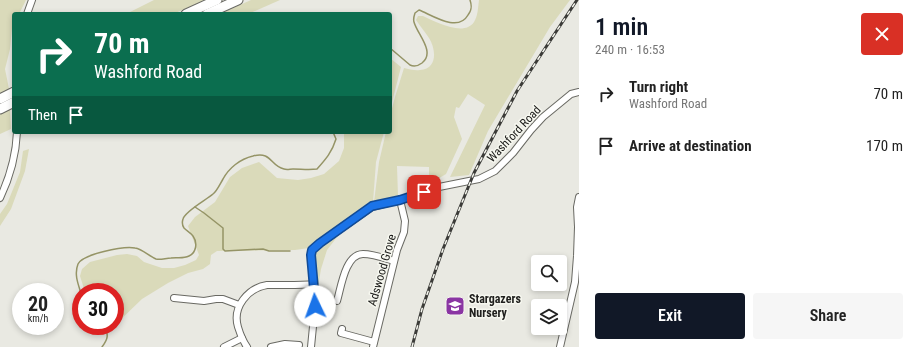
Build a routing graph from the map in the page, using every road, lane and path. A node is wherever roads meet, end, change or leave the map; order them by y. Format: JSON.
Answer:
{"nodes":[{"id":1,"x":32,"y":0,"type":"edge"},
{"id":2,"x":217,"y":0,"type":"edge"},
{"id":3,"x":238,"y":0,"type":"edge"},
{"id":4,"x":28,"y":12,"type":"edge"},
{"id":5,"x":190,"y":12,"type":"edge"},
{"id":6,"x":211,"y":12,"type":"edge"},
{"id":7,"x":579,"y":92,"type":"edge"},
{"id":8,"x":12,"y":93,"type":"edge"},
{"id":9,"x":0,"y":99,"type":"edge"},
{"id":10,"x":12,"y":103,"type":"edge"},
{"id":11,"x":0,"y":109,"type":"edge"},
{"id":12,"x":17,"y":134,"type":"edge"},
{"id":13,"x":579,"y":197,"type":"edge"},
{"id":14,"x":0,"y":198,"type":"edge"},
{"id":15,"x":400,"y":200,"type":"junction"},
{"id":16,"x":578,"y":227,"type":"edge"},
{"id":17,"x":394,"y":261,"type":"junction"},
{"id":18,"x":314,"y":284,"type":"junction"},
{"id":19,"x":337,"y":297,"type":"dead end"},
{"id":20,"x":177,"y":306,"type":"dead end"},
{"id":21,"x":239,"y":306,"type":"junction"},
{"id":22,"x":341,"y":334,"type":"dead end"},
{"id":23,"x":242,"y":338,"type":"junction"},
{"id":24,"x":373,"y":344,"type":"edge"},
{"id":25,"x":299,"y":345,"type":"dead end"},
{"id":26,"x":224,"y":347,"type":"edge"},
{"id":27,"x":247,"y":347,"type":"edge"},
{"id":28,"x":271,"y":347,"type":"edge"},
{"id":29,"x":311,"y":347,"type":"edge"},
{"id":30,"x":560,"y":347,"type":"edge"}],
"edges":[{"from":1,"to":4,"type":"street"},
{"from":2,"to":5,"type":"highway"},
{"from":3,"to":6,"type":"highway"},
{"from":7,"to":15,"type":"street","name":"Washford Road"},
{"from":8,"to":9,"type":"highway"},
{"from":10,"to":11,"type":"highway"},
{"from":12,"to":14,"type":"street"},
{"from":13,"to":16,"type":"street"},
{"from":15,"to":17,"type":"street","name":"Adswood Grove"},
{"from":15,"to":18,"type":"street","name":"Washford Road"},
{"from":16,"to":30,"type":"street"},
{"from":17,"to":19,"type":"street"},
{"from":17,"to":24,"type":"street","name":"Adswood Grove"},
{"from":18,"to":21,"type":"street"},
{"from":18,"to":29,"type":"street","name":"Washford Road"},
{"from":20,"to":21,"type":"street"},
{"from":21,"to":23,"type":"street"},
{"from":22,"to":24,"type":"street"},
{"from":23,"to":26,"type":"street"},
{"from":23,"to":27,"type":"street"},
{"from":25,"to":28,"type":"street"}]}
